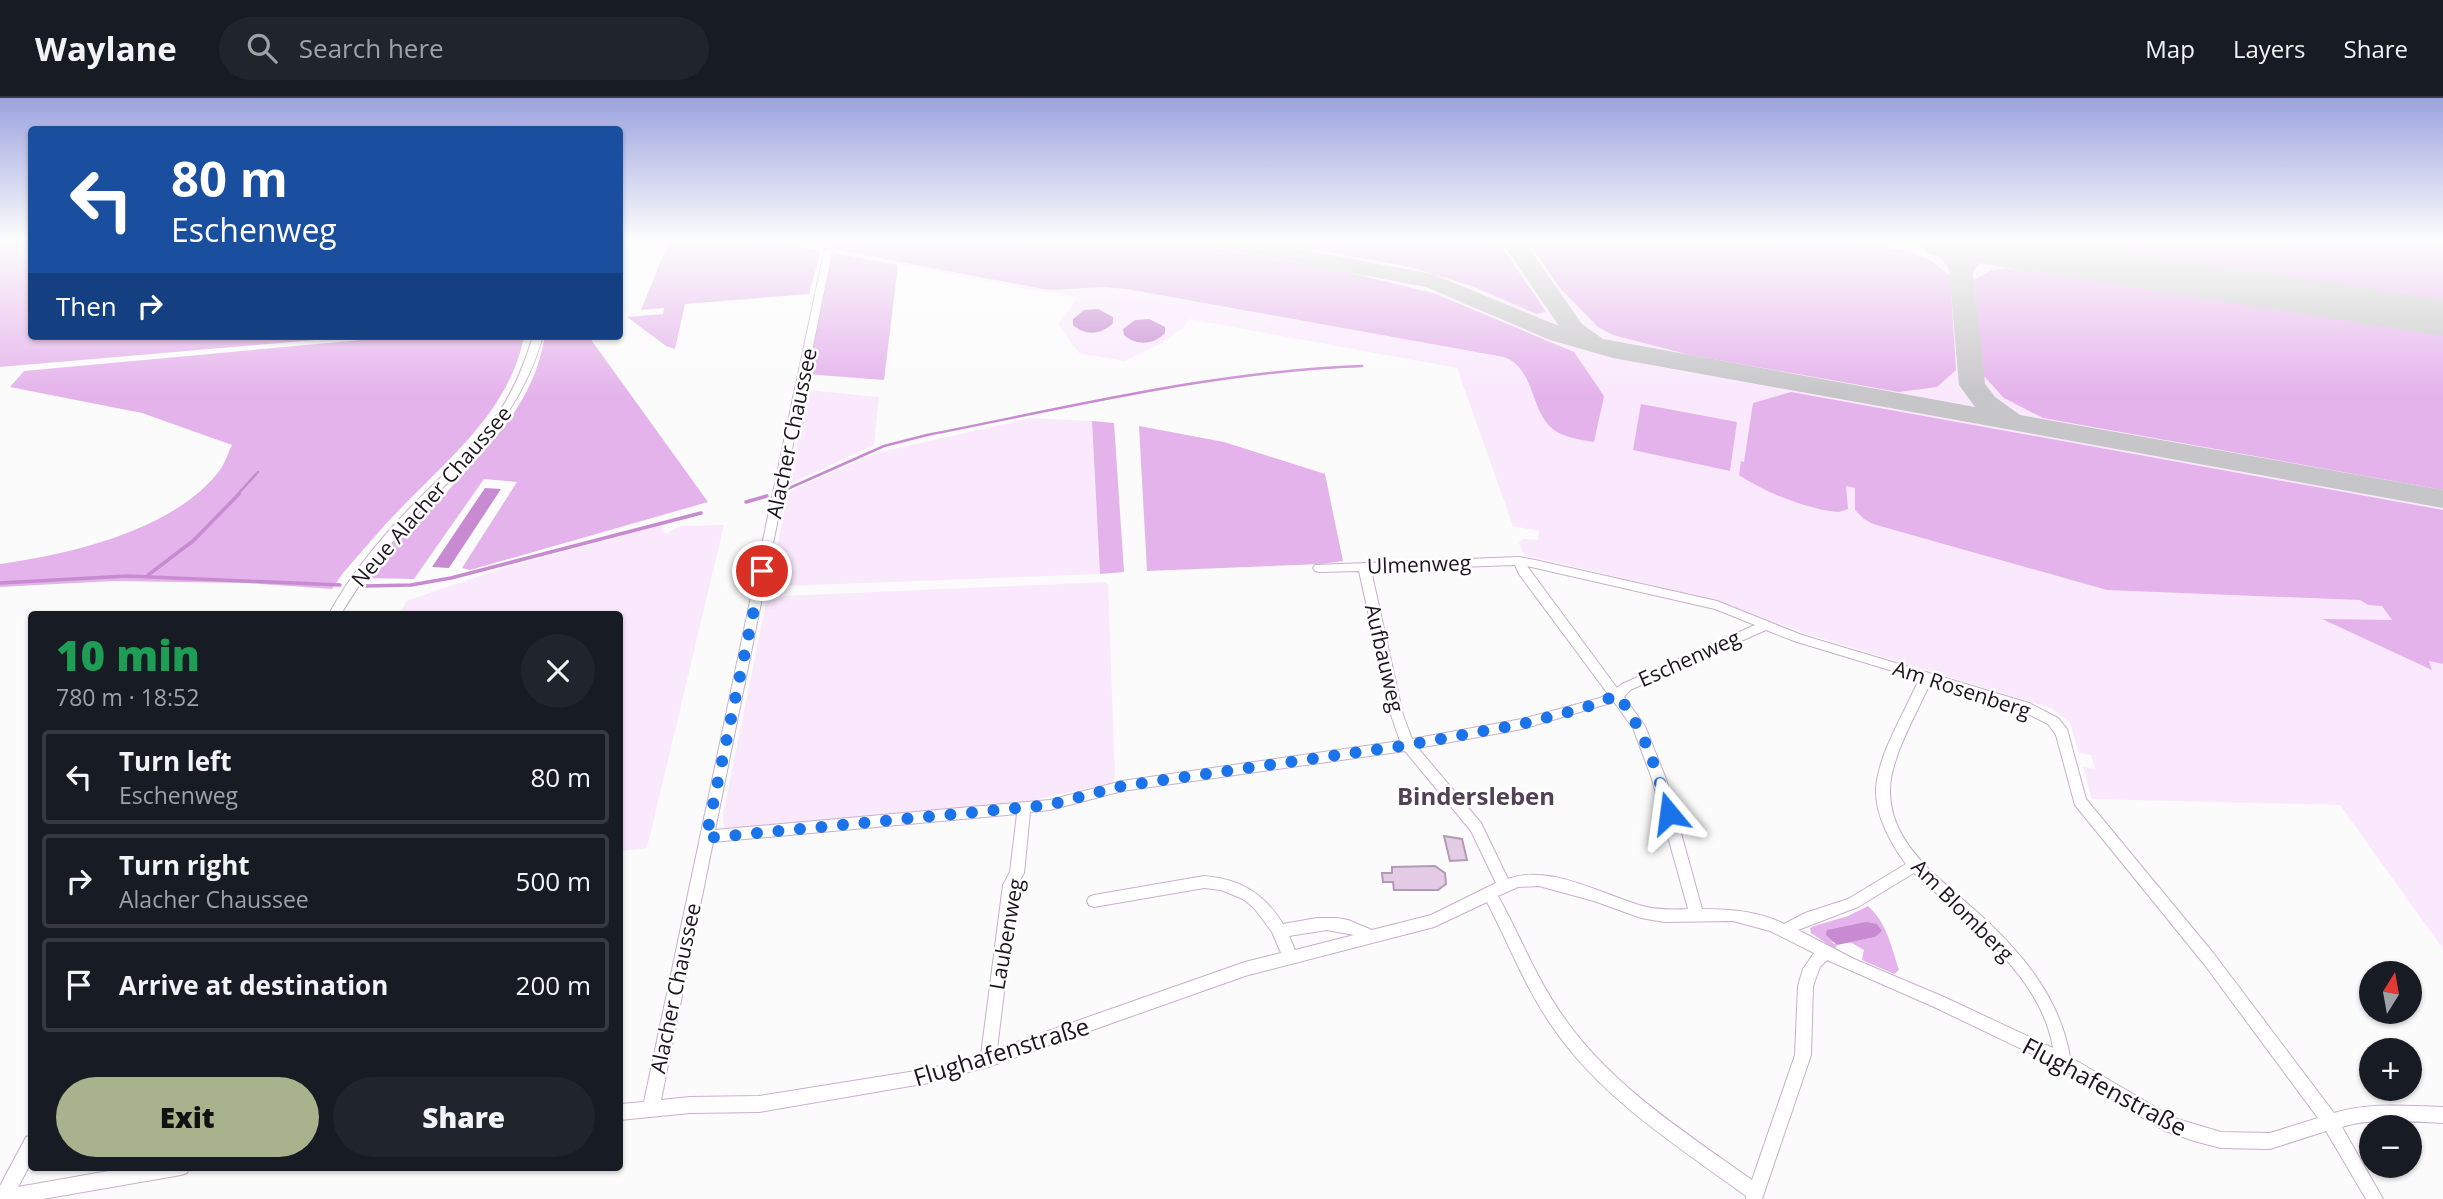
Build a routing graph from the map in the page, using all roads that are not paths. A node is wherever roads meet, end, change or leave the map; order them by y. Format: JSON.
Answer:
{"nodes":[{"id":1,"x":820,"y":292,"type":"edge"},
{"id":2,"x":537,"y":340,"type":"edge"},
{"id":3,"x":1519,"y":561,"type":"junction"},
{"id":4,"x":1364,"y":566,"type":"junction"},
{"id":5,"x":1319,"y":568,"type":"dead end"},
{"id":6,"x":337,"y":611,"type":"edge"},
{"id":7,"x":1764,"y":626,"type":"junction"},
{"id":8,"x":1927,"y":676,"type":"junction"},
{"id":9,"x":1618,"y":695,"type":"junction"},
{"id":10,"x":1408,"y":745,"type":"junction"},
{"id":11,"x":1024,"y":808,"type":"junction"},
{"id":12,"x":706,"y":838,"type":"junction"},
{"id":13,"x":1915,"y":866,"type":"junction"},
{"id":14,"x":1497,"y":890,"type":"junction"},
{"id":15,"x":1094,"y":901,"type":"dead end"},
{"id":16,"x":1697,"y":916,"type":"junction"},
{"id":17,"x":1281,"y":930,"type":"junction"},
{"id":18,"x":1786,"y":930,"type":"junction"},
{"id":19,"x":1371,"y":937,"type":"junction"},
{"id":20,"x":1825,"y":953,"type":"junction"},
{"id":21,"x":1290,"y":957,"type":"junction"},
{"id":22,"x":988,"y":1060,"type":"junction"},
{"id":23,"x":2063,"y":1061,"type":"junction"},
{"id":24,"x":651,"y":1108,"type":"junction"},
{"id":25,"x":623,"y":1112,"type":"edge"},
{"id":26,"x":2443,"y":1115,"type":"edge"},
{"id":27,"x":2330,"y":1122,"type":"junction"},
{"id":28,"x":28,"y":1150,"type":"edge"},
{"id":29,"x":156,"y":1171,"type":"edge"},
{"id":30,"x":1755,"y":1196,"type":"edge"},
{"id":31,"x":2,"y":1197,"type":"edge"},
{"id":32,"x":2375,"y":1199,"type":"edge"}],
"edges":[{"from":1,"to":12,"type":"street","name":"Alacher Chaussee"},
{"from":2,"to":6,"type":"street","name":"Neue Alacher Chaussee"},
{"from":3,"to":4,"type":"street","name":"Ulmenweg"},
{"from":3,"to":7,"type":"street","name":"Am Rosenberg"},
{"from":3,"to":9,"type":"street"},
{"from":4,"to":5,"type":"street","name":"Ulmenweg"},
{"from":4,"to":10,"type":"street","name":"Aufbauweg"},
{"from":7,"to":8,"type":"street","name":"Am Rosenberg"},
{"from":7,"to":9,"type":"street","name":"Eschenweg"},
{"from":8,"to":13,"type":"street","name":"Am Blomberg"},
{"from":8,"to":27,"type":"street","name":"Am Rosenberg"},
{"from":9,"to":10,"type":"street","name":"Eschenweg"},
{"from":9,"to":16,"type":"street"},
{"from":10,"to":11,"type":"street","name":"Eschenweg"},
{"from":10,"to":14,"type":"street","name":"Aufbauweg"},
{"from":11,"to":12,"type":"street","name":"Eschenweg"},
{"from":11,"to":22,"type":"street","name":"Laubenweg"},
{"from":12,"to":24,"type":"street","name":"Alacher Chaussee"},
{"from":13,"to":18,"type":"street"},
{"from":13,"to":23,"type":"street","name":"Am Blomberg"},
{"from":14,"to":16,"type":"street","name":"Flughafenstraße"},
{"from":14,"to":19,"type":"street","name":"Flughafenstraße"},
{"from":14,"to":30,"type":"street","name":"Aufbauweg"},
{"from":15,"to":17,"type":"street"},
{"from":16,"to":18,"type":"street","name":"Flughafenstraße"},
{"from":17,"to":19,"type":"street"},
{"from":17,"to":21,"type":"street"},
{"from":18,"to":20,"type":"street","name":"Flughafenstraße"},
{"from":19,"to":21,"type":"street","name":"Flughafenstraße"},
{"from":20,"to":23,"type":"street","name":"Flughafenstraße"},
{"from":20,"to":30,"type":"street"},
{"from":21,"to":22,"type":"street","name":"Flughafenstraße"},
{"from":22,"to":24,"type":"street","name":"Flughafenstraße"},
{"from":23,"to":27,"type":"street","name":"Flughafenstraße"},
{"from":24,"to":25,"type":"street","name":"Flughafenstraße"},
{"from":26,"to":27,"type":"street","name":"Flughafenstraße"},
{"from":27,"to":32,"type":"street","name":"Am Rosenberg"},
{"from":28,"to":31,"type":"street"},
{"from":29,"to":31,"type":"street"}]}
